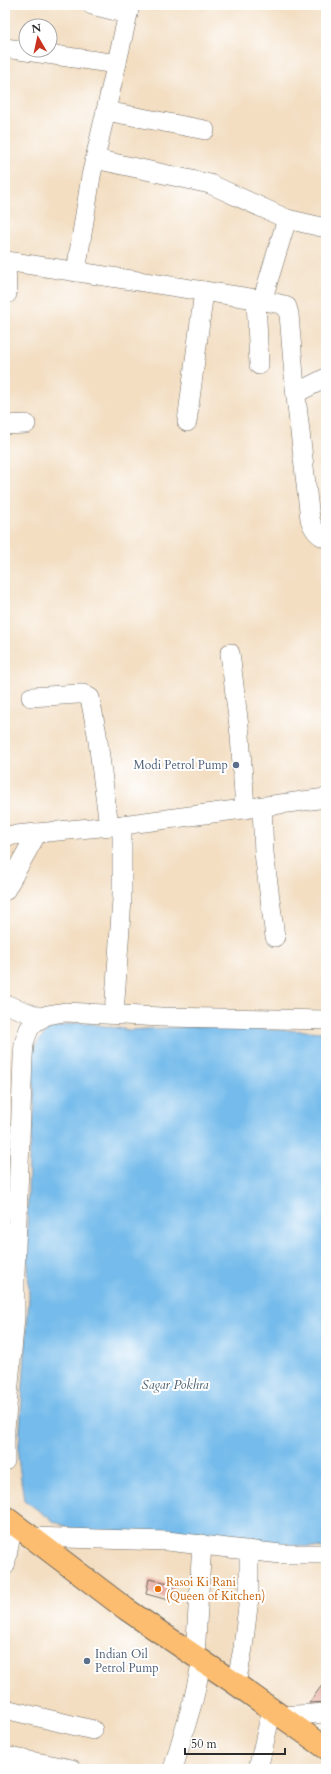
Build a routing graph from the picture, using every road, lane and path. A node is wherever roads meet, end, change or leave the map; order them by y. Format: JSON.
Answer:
{"nodes":[{"id":1,"x":92,"y":5,"type":"edge"},
{"id":2,"x":129,"y":10,"type":"edge"},
{"id":3,"x":5,"y":48,"type":"edge"},
{"id":4,"x":117,"y":64,"type":"junction"},
{"id":5,"x":106,"y":111,"type":"junction"},
{"id":6,"x":204,"y":130,"type":"dead end"},
{"id":7,"x":95,"y":159,"type":"junction"},
{"id":8,"x":287,"y":219,"type":"junction"},
{"id":9,"x":326,"y":228,"type":"edge"},
{"id":10,"x":76,"y":272,"type":"junction"},
{"id":11,"x":204,"y":291,"type":"junction"},
{"id":12,"x":5,"y":294,"type":"edge"},
{"id":13,"x":259,"y":300,"type":"junction"},
{"id":14,"x":259,"y":365,"type":"dead end"},
{"id":15,"x":326,"y":378,"type":"edge"},
{"id":16,"x":295,"y":386,"type":"junction"},
{"id":17,"x":187,"y":422,"type":"dead end"},
{"id":18,"x":26,"y":424,"type":"dead end"},
{"id":19,"x":5,"y":425,"type":"edge"},
{"id":20,"x":326,"y":538,"type":"edge"},
{"id":21,"x":230,"y":653,"type":"dead end"},
{"id":22,"x":31,"y":697,"type":"dead end"},
{"id":23,"x":326,"y":798,"type":"edge"},
{"id":24,"x":253,"y":808,"type":"junction"},
{"id":25,"x":115,"y":826,"type":"junction"},
{"id":26,"x":37,"y":833,"type":"junction"},
{"id":27,"x":5,"y":836,"type":"edge"},
{"id":28,"x":5,"y":891,"type":"edge"},
{"id":29,"x":275,"y":937,"type":"dead end"},
{"id":30,"x":5,"y":1004,"type":"edge"},
{"id":31,"x":114,"y":1014,"type":"junction"},
{"id":32,"x":42,"y":1018,"type":"junction"},
{"id":33,"x":326,"y":1020,"type":"edge"},
{"id":34,"x":5,"y":1461,"type":"edge"},
{"id":35,"x":9,"y":1520,"type":"edge"},
{"id":36,"x":31,"y":1537,"type":"junction"},
{"id":37,"x":202,"y":1544,"type":"junction"},
{"id":38,"x":249,"y":1550,"type":"junction"},
{"id":39,"x":326,"y":1554,"type":"edge"},
{"id":40,"x":5,"y":1566,"type":"edge"},
{"id":41,"x":198,"y":1658,"type":"junction"},
{"id":42,"x":236,"y":1684,"type":"junction"},
{"id":43,"x":5,"y":1709,"type":"edge"},
{"id":44,"x":277,"y":1713,"type":"junction"},
{"id":45,"x":326,"y":1713,"type":"edge"},
{"id":46,"x":93,"y":1730,"type":"dead end"},
{"id":47,"x":326,"y":1748,"type":"edge"},
{"id":48,"x":5,"y":1756,"type":"edge"},
{"id":49,"x":72,"y":1769,"type":"edge"},
{"id":50,"x":172,"y":1769,"type":"edge"},
{"id":51,"x":258,"y":1769,"type":"edge"}],
"edges":[{"from":1,"to":2,"type":"street"},
{"from":2,"to":4,"type":"street"},
{"from":3,"to":4,"type":"street"},
{"from":4,"to":5,"type":"street"},
{"from":5,"to":6,"type":"street"},
{"from":5,"to":7,"type":"street"},
{"from":7,"to":8,"type":"street"},
{"from":7,"to":10,"type":"street"},
{"from":8,"to":9,"type":"street"},
{"from":8,"to":13,"type":"street"},
{"from":10,"to":11,"type":"street"},
{"from":10,"to":12,"type":"street"},
{"from":11,"to":13,"type":"street"},
{"from":11,"to":17,"type":"street"},
{"from":13,"to":14,"type":"street"},
{"from":13,"to":16,"type":"street"},
{"from":15,"to":16,"type":"street"},
{"from":16,"to":20,"type":"street"},
{"from":18,"to":19,"type":"street"},
{"from":21,"to":24,"type":"street"},
{"from":22,"to":25,"type":"street"},
{"from":23,"to":24,"type":"street"},
{"from":24,"to":25,"type":"street"},
{"from":24,"to":29,"type":"street"},
{"from":25,"to":26,"type":"street"},
{"from":25,"to":31,"type":"street"},
{"from":26,"to":27,"type":"street"},
{"from":26,"to":28,"type":"street"},
{"from":30,"to":32,"type":"street"},
{"from":31,"to":32,"type":"street"},
{"from":31,"to":33,"type":"street"},
{"from":32,"to":34,"type":"street"},
{"from":35,"to":36,"type":"highway"},
{"from":35,"to":40,"type":"street"},
{"from":36,"to":37,"type":"street"},
{"from":36,"to":41,"type":"highway"},
{"from":37,"to":38,"type":"street"},
{"from":37,"to":41,"type":"street"},
{"from":38,"to":39,"type":"street"},
{"from":38,"to":42,"type":"street"},
{"from":41,"to":42,"type":"highway"},
{"from":41,"to":50,"type":"street"},
{"from":42,"to":44,"type":"highway"},
{"from":43,"to":46,"type":"street"},
{"from":44,"to":45,"type":"street"},
{"from":44,"to":47,"type":"highway"},
{"from":44,"to":51,"type":"street"},
{"from":48,"to":49,"type":"street"}]}
